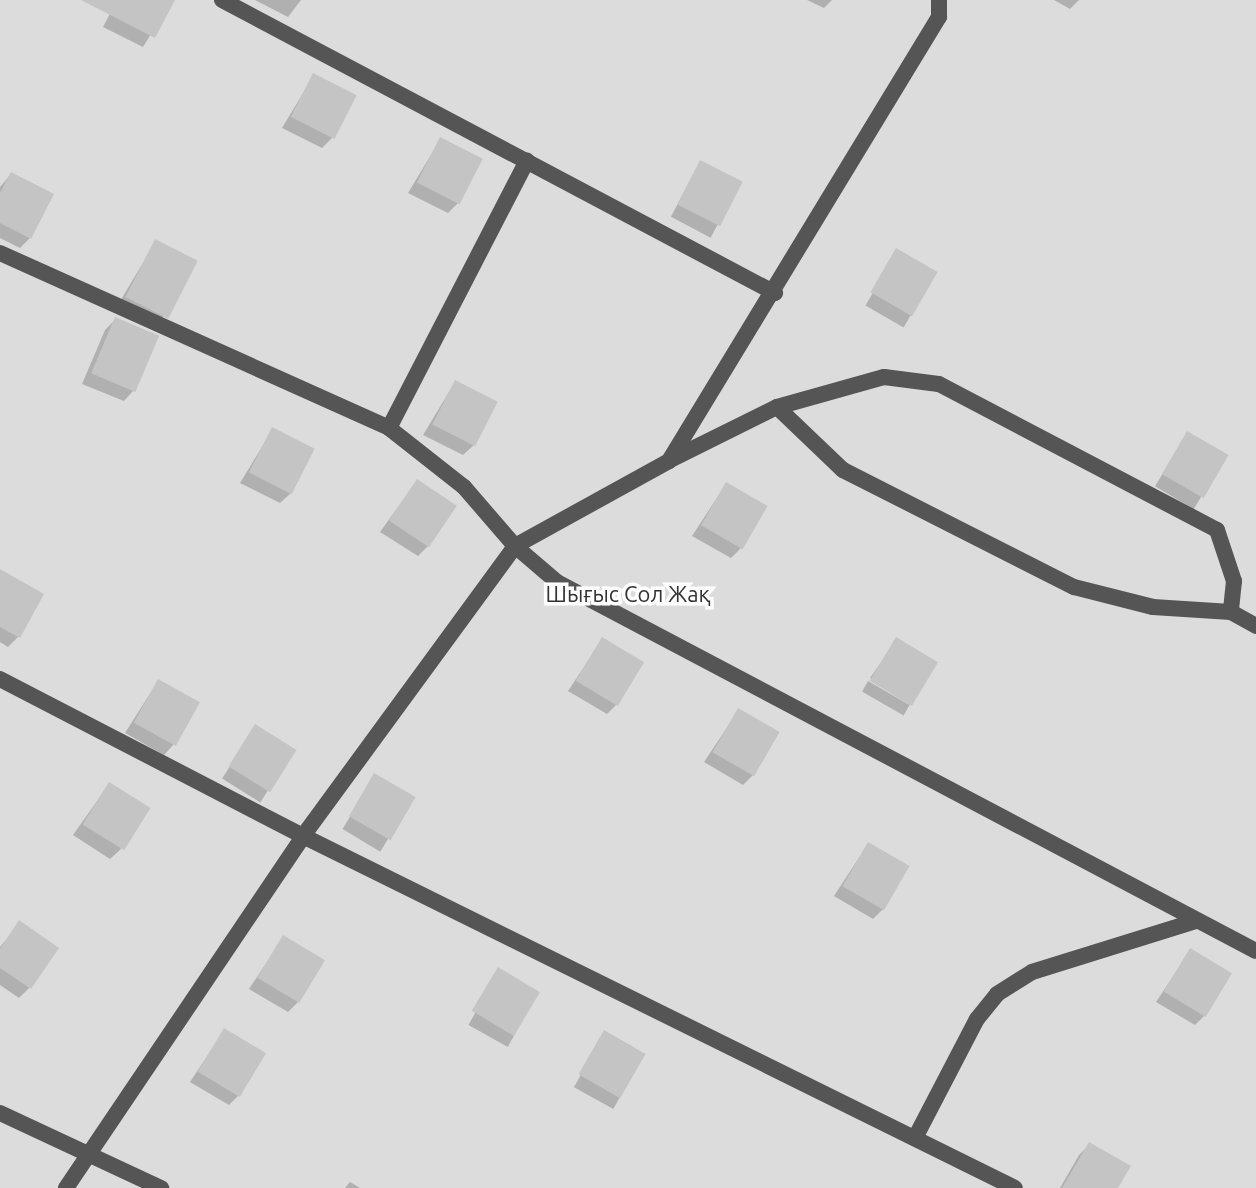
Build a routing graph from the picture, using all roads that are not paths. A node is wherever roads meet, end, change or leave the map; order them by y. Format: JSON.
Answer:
{"nodes":[{"id":1,"x":222,"y":0,"type":"edge"},
{"id":2,"x":939,"y":0,"type":"edge"},
{"id":3,"x":527,"y":161,"type":"junction"},
{"id":4,"x":0,"y":253,"type":"edge"},
{"id":5,"x":775,"y":293,"type":"junction"},
{"id":6,"x":777,"y":407,"type":"junction"},
{"id":7,"x":389,"y":428,"type":"junction"},
{"id":8,"x":669,"y":461,"type":"junction"},
{"id":9,"x":515,"y":546,"type":"junction"},
{"id":10,"x":1231,"y":612,"type":"junction"},
{"id":11,"x":1256,"y":626,"type":"edge"},
{"id":12,"x":0,"y":679,"type":"edge"},
{"id":13,"x":303,"y":836,"type":"junction"},
{"id":14,"x":1196,"y":921,"type":"junction"},
{"id":15,"x":1256,"y":951,"type":"edge"},
{"id":16,"x":0,"y":1113,"type":"edge"},
{"id":17,"x":915,"y":1138,"type":"junction"},
{"id":18,"x":89,"y":1154,"type":"junction"},
{"id":19,"x":66,"y":1188,"type":"edge"},
{"id":20,"x":161,"y":1188,"type":"edge"},
{"id":21,"x":1015,"y":1188,"type":"edge"}],
"edges":[{"from":1,"to":3,"type":"street"},
{"from":2,"to":5,"type":"street"},
{"from":3,"to":5,"type":"street"},
{"from":3,"to":7,"type":"street"},
{"from":4,"to":7,"type":"street"},
{"from":5,"to":8,"type":"street"},
{"from":6,"to":8,"type":"street"},
{"from":6,"to":10,"type":"street"},
{"from":6,"to":10,"type":"street"},
{"from":7,"to":9,"type":"street"},
{"from":8,"to":9,"type":"street"},
{"from":9,"to":13,"type":"street"},
{"from":9,"to":14,"type":"street"},
{"from":10,"to":11,"type":"street"},
{"from":12,"to":13,"type":"street"},
{"from":13,"to":17,"type":"street"},
{"from":13,"to":18,"type":"street"},
{"from":14,"to":15,"type":"street"},
{"from":14,"to":17,"type":"street"},
{"from":16,"to":18,"type":"street"},
{"from":17,"to":21,"type":"street"},
{"from":18,"to":19,"type":"street"},
{"from":18,"to":20,"type":"street"}]}
